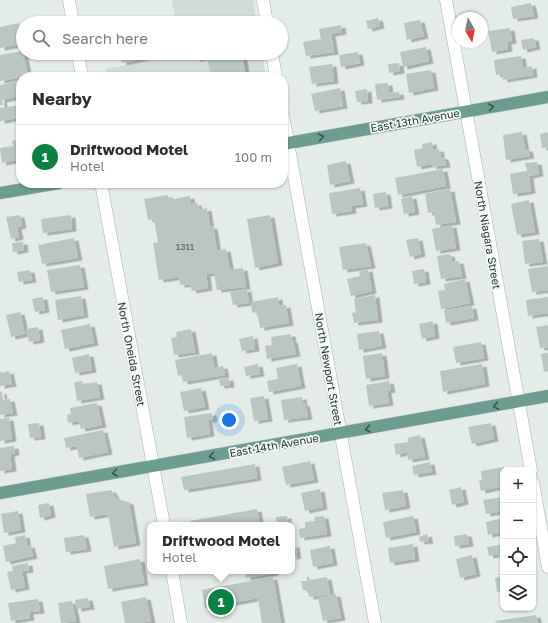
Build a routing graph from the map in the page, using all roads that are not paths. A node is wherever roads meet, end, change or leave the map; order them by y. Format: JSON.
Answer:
{"nodes":[{"id":1,"x":69,"y":0,"type":"edge"},
{"id":2,"x":263,"y":0,"type":"edge"},
{"id":3,"x":446,"y":0,"type":"edge"},
{"id":4,"x":72,"y":16,"type":"edge"},
{"id":5,"x":266,"y":16,"type":"edge"},
{"id":6,"x":79,"y":60,"type":"edge"},
{"id":7,"x":273,"y":60,"type":"edge"},
{"id":8,"x":81,"y":72,"type":"edge"},
{"id":9,"x":275,"y":72,"type":"edge"},
{"id":10,"x":548,"y":97,"type":"edge"},
{"id":11,"x":466,"y":111,"type":"junction"},
{"id":12,"x":288,"y":144,"type":"edge"},
{"id":13,"x":288,"y":155,"type":"edge"},
{"id":14,"x":30,"y":188,"type":"edge"},
{"id":15,"x":102,"y":188,"type":"edge"},
{"id":16,"x":0,"y":193,"type":"edge"},
{"id":17,"x":548,"y":396,"type":"edge"},
{"id":18,"x":518,"y":402,"type":"junction"},
{"id":19,"x":341,"y":433,"type":"junction"},
{"id":20,"x":153,"y":466,"type":"junction"},
{"id":21,"x":530,"y":467,"type":"edge"},
{"id":22,"x":0,"y":493,"type":"edge"},
{"id":23,"x":536,"y":500,"type":"edge"},
{"id":24,"x":163,"y":522,"type":"edge"},
{"id":25,"x":548,"y":567,"type":"edge"},
{"id":26,"x":173,"y":574,"type":"edge"},
{"id":27,"x":181,"y":623,"type":"edge"},
{"id":28,"x":375,"y":623,"type":"edge"}],
"edges":[{"from":1,"to":4,"type":"street"},
{"from":2,"to":5,"type":"street"},
{"from":3,"to":11,"type":"street","name":"North Niagara Street"},
{"from":6,"to":8,"type":"street"},
{"from":7,"to":9,"type":"street"},
{"from":11,"to":10,"type":"main road","name":"East 13th Avenue","one_way":true},
{"from":12,"to":11,"type":"main road","name":"East 13th Avenue","one_way":true},
{"from":11,"to":18,"type":"street","name":"North Niagara Street"},
{"from":13,"to":19,"type":"street","name":"North Newport Street"},
{"from":14,"to":16,"type":"main road"},
{"from":15,"to":20,"type":"street","name":"North Oneida Street"},
{"from":17,"to":18,"type":"main road","name":"East 14th Avenue"},
{"from":18,"to":19,"type":"main road","name":"East 14th Avenue","one_way":true},
{"from":18,"to":21,"type":"street","name":"North Niagara Street"},
{"from":19,"to":20,"type":"main road","name":"East 14th Avenue","one_way":true},
{"from":19,"to":28,"type":"street","name":"North Newport Street"},
{"from":20,"to":22,"type":"main road","name":"East 14th Avenue","one_way":true},
{"from":20,"to":24,"type":"street","name":"North Oneida Street"},
{"from":23,"to":25,"type":"street"},
{"from":26,"to":27,"type":"street"}]}
